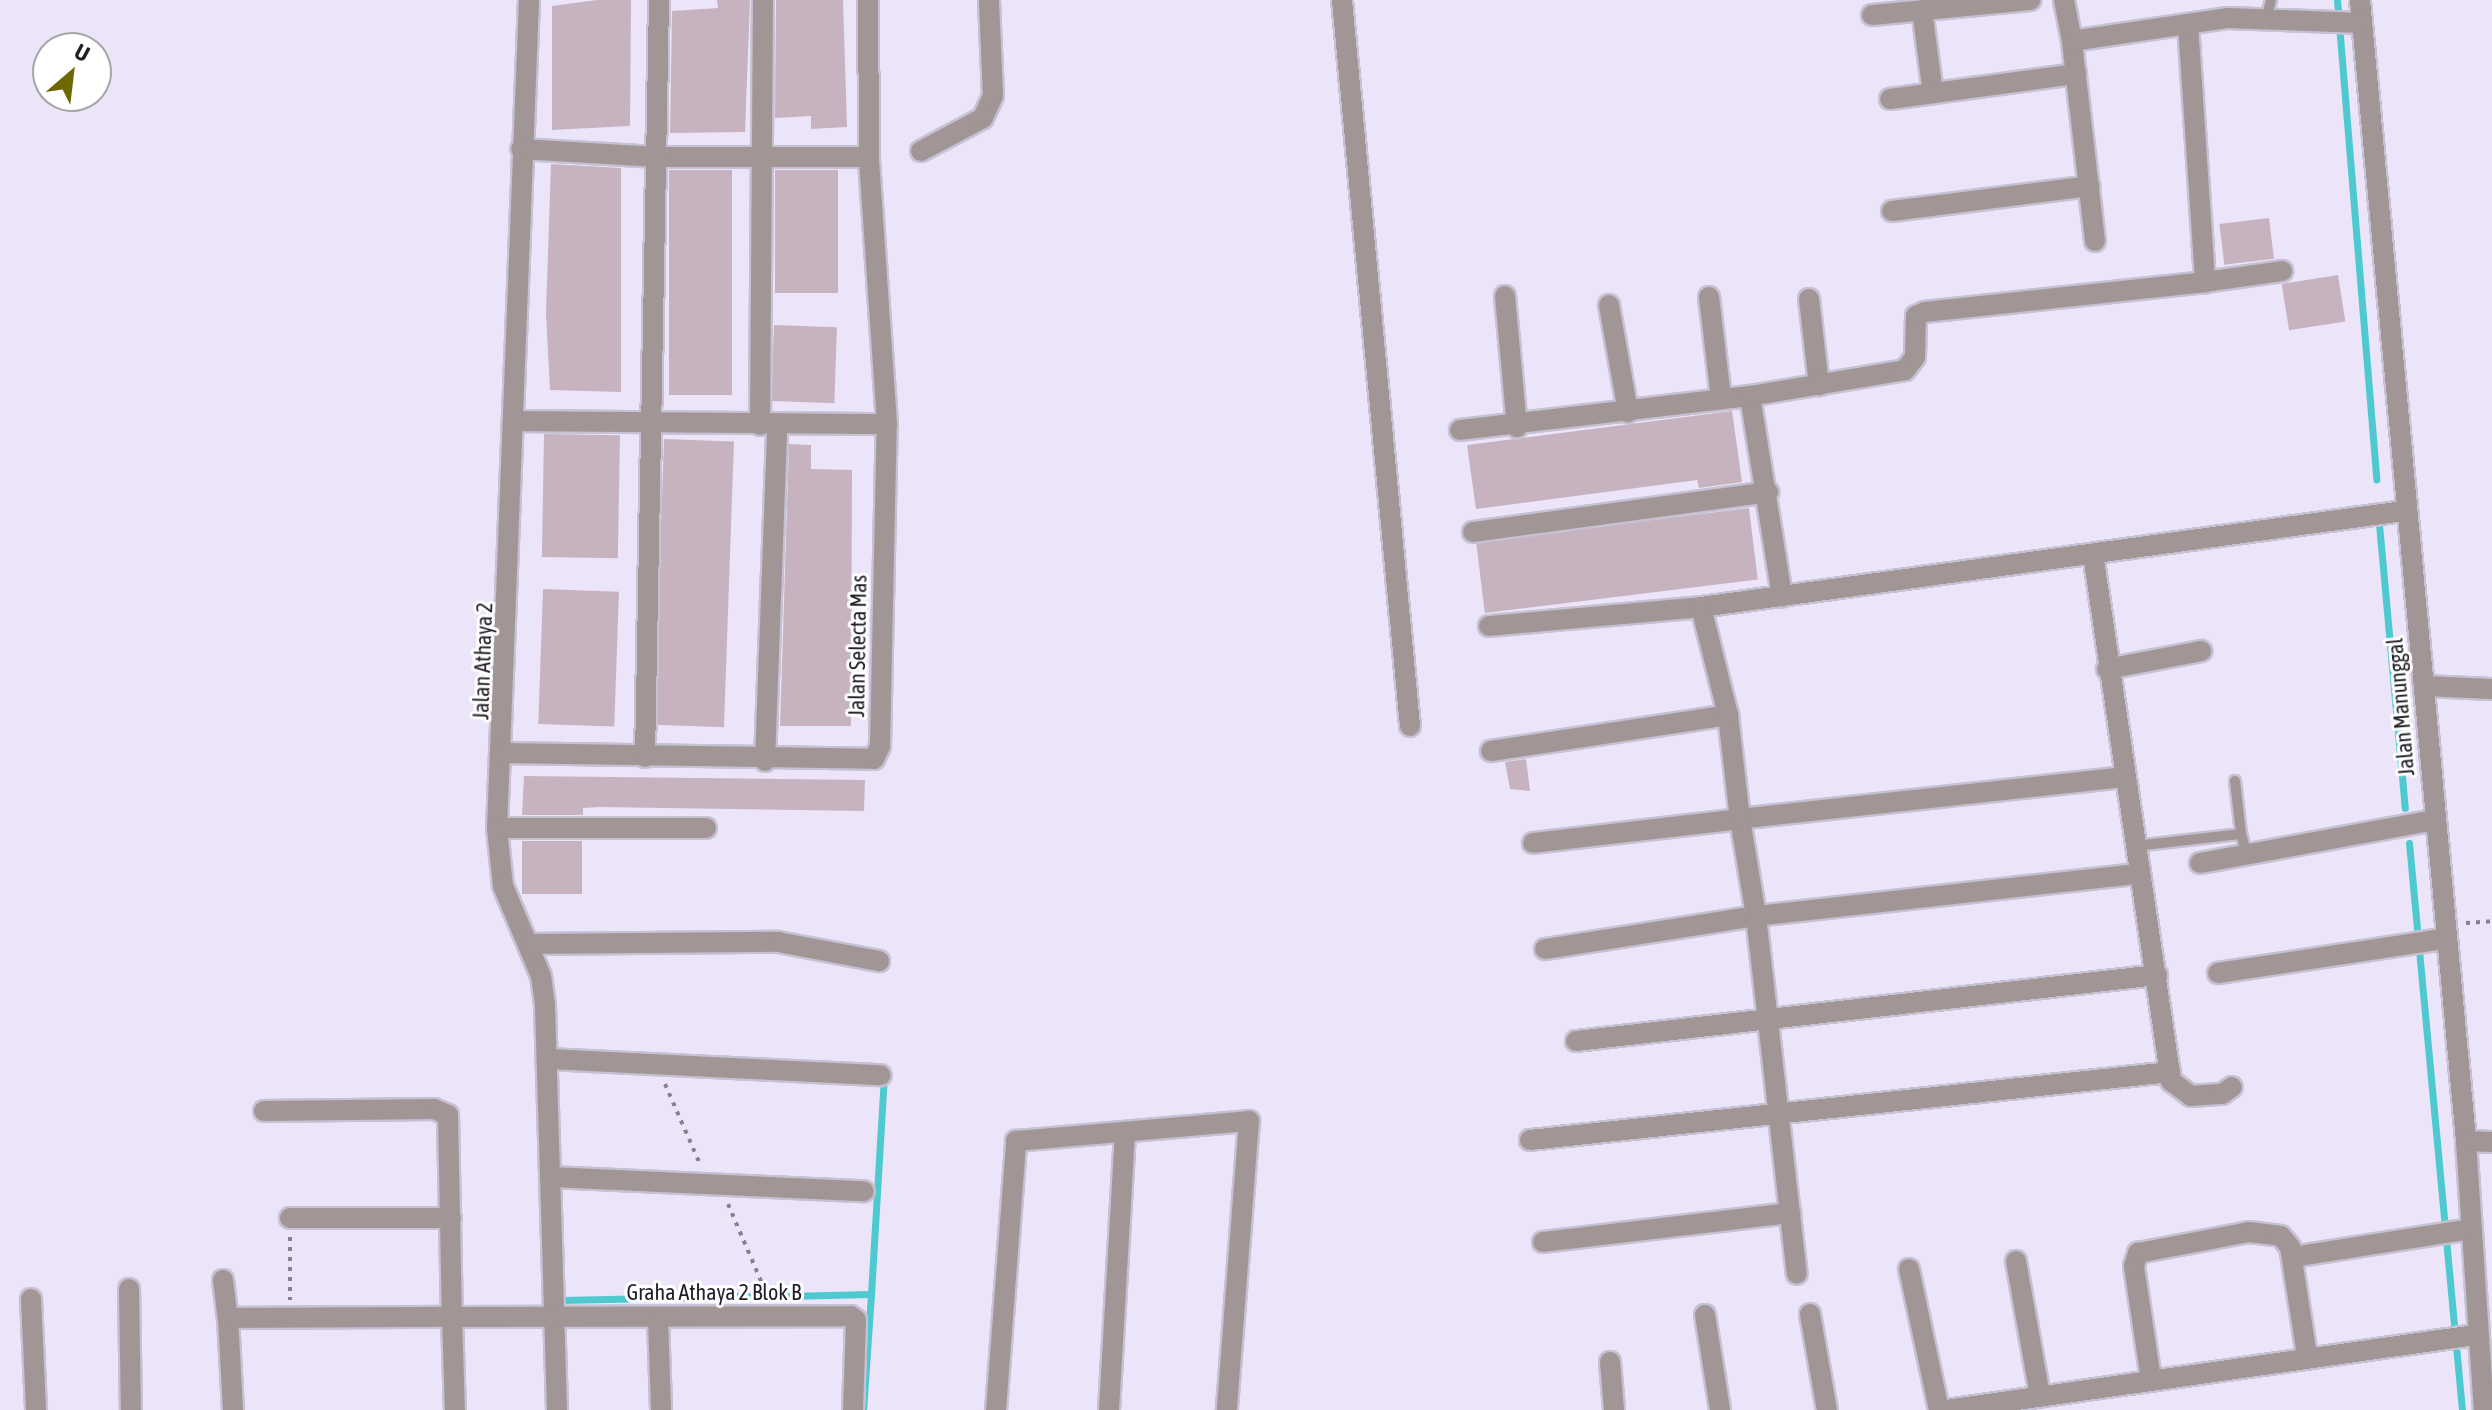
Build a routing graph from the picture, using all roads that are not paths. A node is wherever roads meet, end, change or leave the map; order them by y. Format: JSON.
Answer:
{"nodes":[{"id":1,"x":529,"y":0,"type":"edge"},
{"id":2,"x":659,"y":0,"type":"edge"},
{"id":3,"x":763,"y":0,"type":"edge"},
{"id":4,"x":868,"y":0,"type":"edge"},
{"id":5,"x":989,"y":0,"type":"edge"},
{"id":6,"x":1342,"y":0,"type":"edge"},
{"id":7,"x":2030,"y":0,"type":"edge"},
{"id":8,"x":2064,"y":0,"type":"edge"},
{"id":9,"x":2360,"y":0,"type":"edge"},
{"id":10,"x":1922,"y":10,"type":"junction"},
{"id":11,"x":2269,"y":10,"type":"edge"},
{"id":12,"x":1872,"y":15,"type":"dead end"},
{"id":13,"x":2362,"y":23,"type":"junction"},
{"id":14,"x":2188,"y":24,"type":"junction"},
{"id":15,"x":2072,"y":41,"type":"junction"},
{"id":16,"x":2076,"y":74,"type":"junction"},
{"id":17,"x":1933,"y":93,"type":"junction"},
{"id":18,"x":1890,"y":99,"type":"dead end"},
{"id":19,"x":521,"y":149,"type":"junction"},
{"id":20,"x":921,"y":151,"type":"dead end"},
{"id":21,"x":763,"y":155,"type":"junction"},
{"id":22,"x":657,"y":157,"type":"junction"},
{"id":23,"x":869,"y":157,"type":"junction"},
{"id":24,"x":2089,"y":186,"type":"junction"},
{"id":25,"x":1892,"y":211,"type":"dead end"},
{"id":26,"x":2095,"y":241,"type":"dead end"},
{"id":27,"x":2282,"y":271,"type":"dead end"},
{"id":28,"x":2205,"y":282,"type":"junction"},
{"id":29,"x":1505,"y":296,"type":"dead end"},
{"id":30,"x":1709,"y":297,"type":"dead end"},
{"id":31,"x":1809,"y":299,"type":"dead end"},
{"id":32,"x":1609,"y":305,"type":"dead end"},
{"id":33,"x":1819,"y":385,"type":"junction"},
{"id":34,"x":1750,"y":396,"type":"junction"},
{"id":35,"x":1721,"y":398,"type":"junction"},
{"id":36,"x":1628,"y":412,"type":"junction"},
{"id":37,"x":516,"y":421,"type":"junction"},
{"id":38,"x":649,"y":422,"type":"junction"},
{"id":39,"x":887,"y":424,"type":"junction"},
{"id":40,"x":769,"y":425,"type":"junction"},
{"id":41,"x":1517,"y":427,"type":"junction"},
{"id":42,"x":1460,"y":430,"type":"dead end"},
{"id":43,"x":1768,"y":492,"type":"junction"},
{"id":44,"x":2404,"y":511,"type":"junction"},
{"id":45,"x":1473,"y":532,"type":"dead end"},
{"id":46,"x":2093,"y":554,"type":"junction"},
{"id":47,"x":1782,"y":596,"type":"junction"},
{"id":48,"x":1701,"y":607,"type":"junction"},
{"id":49,"x":1489,"y":626,"type":"dead end"},
{"id":50,"x":2201,"y":651,"type":"dead end"},
{"id":51,"x":2107,"y":669,"type":"junction"},
{"id":52,"x":2424,"y":686,"type":"junction"},
{"id":53,"x":2492,"y":689,"type":"edge"},
{"id":54,"x":1728,"y":715,"type":"junction"},
{"id":55,"x":1410,"y":726,"type":"dead end"},
{"id":56,"x":1491,"y":751,"type":"dead end"},
{"id":57,"x":503,"y":753,"type":"junction"},
{"id":58,"x":645,"y":757,"type":"junction"},
{"id":59,"x":765,"y":761,"type":"junction"},
{"id":60,"x":2125,"y":777,"type":"junction"},
{"id":61,"x":2235,"y":781,"type":"dead end"},
{"id":62,"x":1740,"y":819,"type":"junction"},
{"id":63,"x":2435,"y":820,"type":"junction"},
{"id":64,"x":497,"y":828,"type":"junction"},
{"id":65,"x":706,"y":828,"type":"dead end"},
{"id":66,"x":2241,"y":834,"type":"junction"},
{"id":67,"x":1533,"y":843,"type":"dead end"},
{"id":68,"x":2135,"y":846,"type":"junction"},
{"id":69,"x":2247,"y":855,"type":"junction"},
{"id":70,"x":2200,"y":863,"type":"dead end"},
{"id":71,"x":2139,"y":874,"type":"junction"},
{"id":72,"x":1756,"y":916,"type":"junction"},
{"id":73,"x":2444,"y":939,"type":"junction"},
{"id":74,"x":529,"y":944,"type":"junction"},
{"id":75,"x":1545,"y":949,"type":"dead end"},
{"id":76,"x":879,"y":961,"type":"dead end"},
{"id":77,"x":2218,"y":973,"type":"dead end"},
{"id":78,"x":2157,"y":975,"type":"junction"},
{"id":79,"x":1769,"y":1019,"type":"junction"},
{"id":80,"x":1576,"y":1041,"type":"dead end"},
{"id":81,"x":548,"y":1059,"type":"junction"},
{"id":82,"x":2170,"y":1072,"type":"junction"},
{"id":83,"x":881,"y":1075,"type":"dead end"},
{"id":84,"x":2232,"y":1087,"type":"dead end"},
{"id":85,"x":264,"y":1111,"type":"dead end"},
{"id":86,"x":1777,"y":1115,"type":"junction"},
{"id":87,"x":1125,"y":1132,"type":"junction"},
{"id":88,"x":1530,"y":1140,"type":"dead end"},
{"id":89,"x":2466,"y":1141,"type":"junction"},
{"id":90,"x":2492,"y":1142,"type":"edge"},
{"id":91,"x":550,"y":1177,"type":"junction"},
{"id":92,"x":864,"y":1191,"type":"dead end"},
{"id":93,"x":1790,"y":1213,"type":"junction"},
{"id":94,"x":290,"y":1218,"type":"road end"},
{"id":95,"x":451,"y":1218,"type":"junction"},
{"id":96,"x":2470,"y":1229,"type":"junction"},
{"id":97,"x":1543,"y":1242,"type":"dead end"},
{"id":98,"x":2292,"y":1257,"type":"junction"},
{"id":99,"x":2016,"y":1261,"type":"dead end"},
{"id":100,"x":1909,"y":1269,"type":"dead end"},
{"id":101,"x":1797,"y":1274,"type":"dead end"},
{"id":102,"x":223,"y":1280,"type":"dead end"},
{"id":103,"x":129,"y":1289,"type":"dead end"},
{"id":104,"x":31,"y":1299,"type":"dead end"},
{"id":105,"x":1810,"y":1314,"type":"dead end"},
{"id":106,"x":1705,"y":1315,"type":"dead end"},
{"id":107,"x":555,"y":1316,"type":"junction"},
{"id":108,"x":452,"y":1317,"type":"junction"},
{"id":109,"x":228,"y":1318,"type":"junction"},
{"id":110,"x":658,"y":1318,"type":"junction"},
{"id":111,"x":2475,"y":1335,"type":"junction"},
{"id":112,"x":2307,"y":1356,"type":"junction"},
{"id":113,"x":1610,"y":1362,"type":"dead end"},
{"id":114,"x":2151,"y":1379,"type":"junction"},
{"id":115,"x":2040,"y":1396,"type":"junction"},
{"id":116,"x":36,"y":1410,"type":"edge"},
{"id":117,"x":131,"y":1410,"type":"edge"},
{"id":118,"x":233,"y":1410,"type":"edge"},
{"id":119,"x":455,"y":1410,"type":"edge"},
{"id":120,"x":557,"y":1410,"type":"edge"},
{"id":121,"x":661,"y":1410,"type":"edge"},
{"id":122,"x":853,"y":1410,"type":"edge"},
{"id":123,"x":996,"y":1410,"type":"edge"},
{"id":124,"x":1109,"y":1410,"type":"edge"},
{"id":125,"x":1227,"y":1410,"type":"edge"},
{"id":126,"x":1614,"y":1410,"type":"edge"},
{"id":127,"x":1720,"y":1410,"type":"edge"},
{"id":128,"x":1827,"y":1410,"type":"edge"},
{"id":129,"x":1939,"y":1410,"type":"edge"},
{"id":130,"x":1946,"y":1410,"type":"edge"},
{"id":131,"x":2484,"y":1410,"type":"edge"}],
"edges":[{"from":1,"to":19,"type":"street","name":"Jalan Athaya 2"},
{"from":2,"to":22,"type":"street"},
{"from":3,"to":21,"type":"street"},
{"from":4,"to":23,"type":"street","name":"Jalan Selecta Mas"},
{"from":5,"to":20,"type":"street"},
{"from":6,"to":55,"type":"street"},
{"from":7,"to":10,"type":"street"},
{"from":8,"to":15,"type":"street"},
{"from":9,"to":13,"type":"street","name":"Jalan Manunggal"},
{"from":10,"to":12,"type":"street"},
{"from":10,"to":17,"type":"street"},
{"from":11,"to":13,"type":"street"},
{"from":11,"to":14,"type":"street"},
{"from":13,"to":44,"type":"street","name":"Jalan Manunggal"},
{"from":14,"to":15,"type":"street"},
{"from":14,"to":28,"type":"street"},
{"from":15,"to":16,"type":"street"},
{"from":16,"to":17,"type":"street"},
{"from":16,"to":24,"type":"street"},
{"from":17,"to":18,"type":"street"},
{"from":19,"to":22,"type":"street"},
{"from":19,"to":37,"type":"street","name":"Jalan Athaya 2"},
{"from":21,"to":22,"type":"street"},
{"from":21,"to":23,"type":"street"},
{"from":21,"to":40,"type":"street"},
{"from":22,"to":38,"type":"street"},
{"from":23,"to":39,"type":"street","name":"Jalan Selecta Mas"},
{"from":24,"to":25,"type":"street"},
{"from":24,"to":26,"type":"street"},
{"from":27,"to":28,"type":"street"},
{"from":28,"to":33,"type":"street"},
{"from":29,"to":41,"type":"street"},
{"from":30,"to":35,"type":"street"},
{"from":31,"to":33,"type":"street"},
{"from":32,"to":36,"type":"street"},
{"from":33,"to":34,"type":"street"},
{"from":34,"to":35,"type":"street"},
{"from":34,"to":43,"type":"street"},
{"from":35,"to":36,"type":"street"},
{"from":36,"to":41,"type":"street"},
{"from":37,"to":38,"type":"street"},
{"from":37,"to":57,"type":"street","name":"Jalan Athaya 2"},
{"from":38,"to":40,"type":"street"},
{"from":38,"to":58,"type":"street"},
{"from":39,"to":40,"type":"street"},
{"from":39,"to":59,"type":"street","name":"Jalan Selecta Mas"},
{"from":40,"to":59,"type":"street"},
{"from":41,"to":42,"type":"street"},
{"from":43,"to":45,"type":"street"},
{"from":43,"to":47,"type":"street"},
{"from":44,"to":46,"type":"street"},
{"from":44,"to":52,"type":"street","name":"Jalan Manunggal"},
{"from":46,"to":47,"type":"street"},
{"from":46,"to":51,"type":"street"},
{"from":47,"to":48,"type":"street"},
{"from":48,"to":49,"type":"street"},
{"from":48,"to":54,"type":"street"},
{"from":50,"to":51,"type":"street"},
{"from":51,"to":60,"type":"street"},
{"from":52,"to":53,"type":"street"},
{"from":52,"to":63,"type":"street","name":"Jalan Manunggal"},
{"from":54,"to":56,"type":"street"},
{"from":54,"to":62,"type":"street"},
{"from":57,"to":58,"type":"street","name":"Jalan Selecta Mas"},
{"from":57,"to":64,"type":"street","name":"Jalan Athaya 2"},
{"from":58,"to":59,"type":"street","name":"Jalan Selecta Mas"},
{"from":60,"to":62,"type":"street"},
{"from":60,"to":68,"type":"street"},
{"from":61,"to":66,"type":"lane"},
{"from":62,"to":67,"type":"street"},
{"from":62,"to":72,"type":"street"},
{"from":63,"to":69,"type":"street"},
{"from":63,"to":73,"type":"street","name":"Jalan Manunggal"},
{"from":64,"to":65,"type":"street"},
{"from":64,"to":74,"type":"street","name":"Jalan Athaya 2"},
{"from":66,"to":68,"type":"lane"},
{"from":66,"to":69,"type":"lane"},
{"from":68,"to":71,"type":"street"},
{"from":69,"to":70,"type":"street"},
{"from":71,"to":72,"type":"street"},
{"from":71,"to":78,"type":"street"},
{"from":72,"to":75,"type":"street"},
{"from":72,"to":79,"type":"street"},
{"from":73,"to":77,"type":"street"},
{"from":73,"to":89,"type":"street","name":"Jalan Manunggal"},
{"from":74,"to":76,"type":"street"},
{"from":74,"to":81,"type":"street","name":"Jalan Athaya 2"},
{"from":78,"to":79,"type":"street"},
{"from":78,"to":82,"type":"street"},
{"from":79,"to":80,"type":"street"},
{"from":79,"to":86,"type":"street"},
{"from":81,"to":83,"type":"street"},
{"from":81,"to":91,"type":"street","name":"Jalan Athaya 2"},
{"from":82,"to":84,"type":"street"},
{"from":82,"to":86,"type":"street"},
{"from":85,"to":95,"type":"street"},
{"from":86,"to":88,"type":"street"},
{"from":86,"to":93,"type":"street"},
{"from":87,"to":123,"type":"street"},
{"from":87,"to":124,"type":"street"},
{"from":87,"to":125,"type":"street"},
{"from":89,"to":90,"type":"street"},
{"from":89,"to":96,"type":"street","name":"Jalan Manunggal"},
{"from":91,"to":92,"type":"street"},
{"from":91,"to":107,"type":"street","name":"Jalan Athaya 2"},
{"from":93,"to":97,"type":"street"},
{"from":93,"to":101,"type":"street"},
{"from":94,"to":95,"type":"street"},
{"from":95,"to":108,"type":"street"},
{"from":96,"to":98,"type":"street"},
{"from":96,"to":111,"type":"street","name":"Jalan Manunggal"},
{"from":98,"to":112,"type":"street"},
{"from":98,"to":114,"type":"street"},
{"from":99,"to":115,"type":"street"},
{"from":100,"to":129,"type":"street"},
{"from":102,"to":109,"type":"street"},
{"from":103,"to":117,"type":"street"},
{"from":104,"to":116,"type":"street"},
{"from":105,"to":128,"type":"street"},
{"from":106,"to":127,"type":"street"},
{"from":107,"to":108,"type":"street","name":"Graha Athaya 2 Blok B"},
{"from":107,"to":110,"type":"street","name":"Graha Athaya 2 Blok B"},
{"from":107,"to":120,"type":"street","name":"Jalan Athaya 2"},
{"from":108,"to":109,"type":"street","name":"Graha Athaya 2 Blok B"},
{"from":108,"to":119,"type":"street"},
{"from":109,"to":118,"type":"street"},
{"from":110,"to":121,"type":"street"},
{"from":110,"to":122,"type":"street","name":"Graha Athaya 2 Blok B"},
{"from":111,"to":112,"type":"street"},
{"from":111,"to":131,"type":"street","name":"Jalan Manunggal"},
{"from":112,"to":114,"type":"street"},
{"from":113,"to":126,"type":"street"},
{"from":114,"to":115,"type":"street"},
{"from":115,"to":130,"type":"street"}]}
